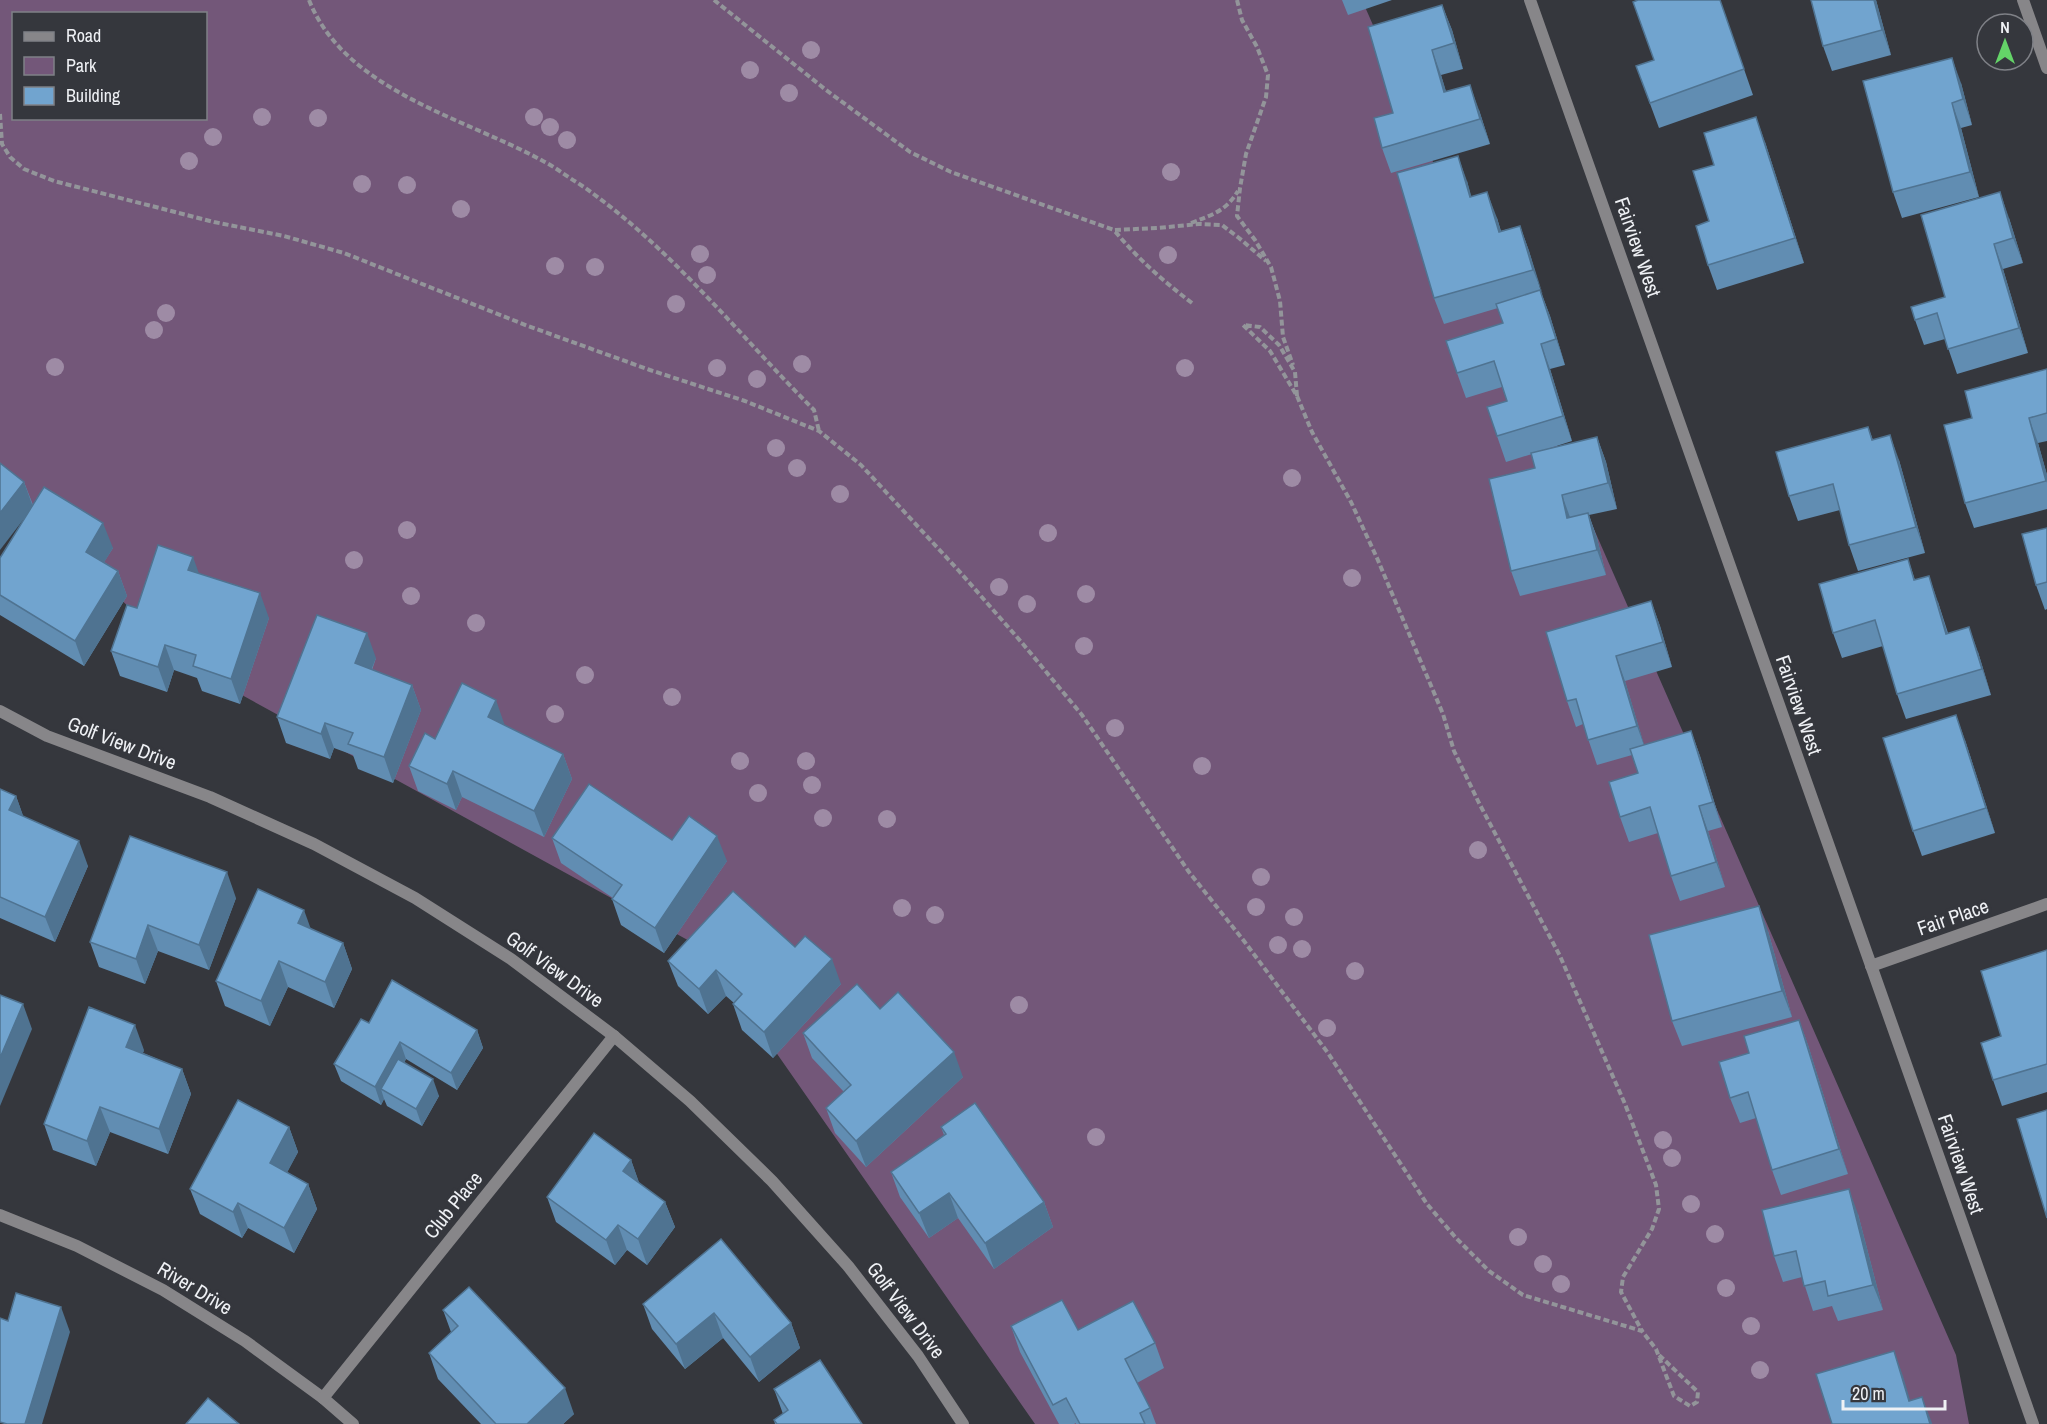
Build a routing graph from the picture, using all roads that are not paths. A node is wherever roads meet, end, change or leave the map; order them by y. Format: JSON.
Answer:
{"nodes":[{"id":1,"x":1530,"y":0,"type":"edge"},
{"id":2,"x":2023,"y":0,"type":"edge"},
{"id":3,"x":2047,"y":68,"type":"edge"},
{"id":4,"x":0,"y":711,"type":"edge"},
{"id":5,"x":2047,"y":904,"type":"edge"},
{"id":6,"x":1871,"y":966,"type":"junction"},
{"id":7,"x":614,"y":1036,"type":"junction"},
{"id":8,"x":0,"y":1215,"type":"edge"},
{"id":9,"x":323,"y":1398,"type":"junction"},
{"id":10,"x":353,"y":1424,"type":"edge"},
{"id":11,"x":963,"y":1424,"type":"edge"},
{"id":12,"x":2032,"y":1424,"type":"edge"}],
"edges":[{"from":1,"to":6,"type":"street","name":"Fairview West"},
{"from":2,"to":3,"type":"street"},
{"from":4,"to":7,"type":"street","name":"Golf View Drive"},
{"from":5,"to":6,"type":"street","name":"Fair Place"},
{"from":6,"to":12,"type":"street","name":"Fairview West"},
{"from":7,"to":9,"type":"street","name":"Club Place"},
{"from":7,"to":11,"type":"street","name":"Golf View Drive"},
{"from":8,"to":9,"type":"street","name":"River Drive"},
{"from":9,"to":10,"type":"street","name":"River Drive"}]}
